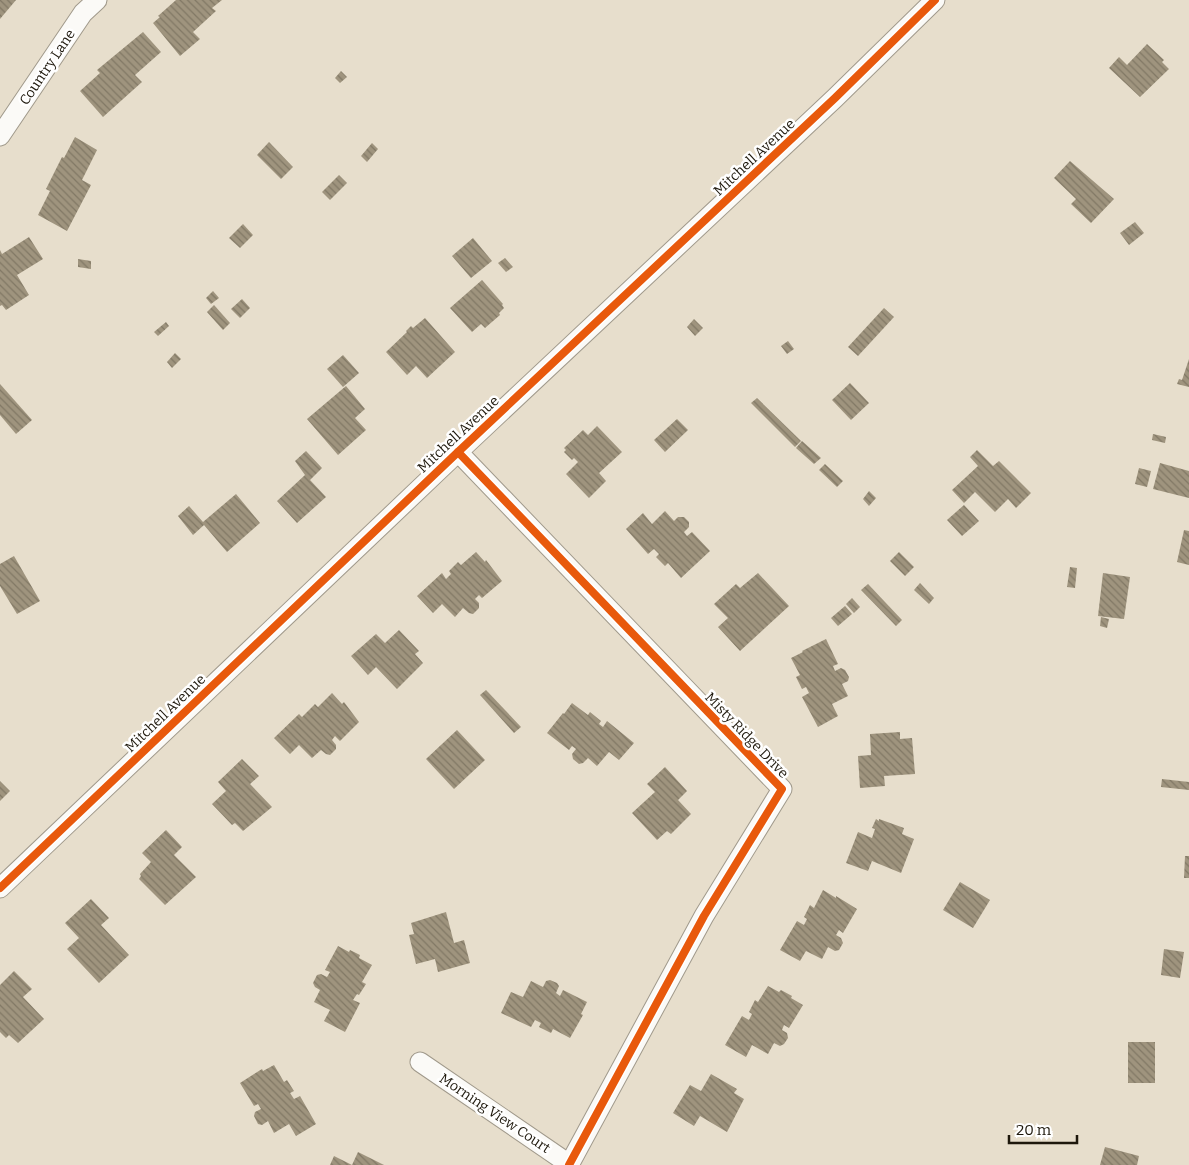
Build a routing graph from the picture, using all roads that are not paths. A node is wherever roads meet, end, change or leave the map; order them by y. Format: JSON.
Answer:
{"nodes":[{"id":1,"x":97,"y":0,"type":"edge"},
{"id":2,"x":935,"y":0,"type":"edge"},
{"id":3,"x":0,"y":136,"type":"edge"},
{"id":4,"x":458,"y":452,"type":"junction"},
{"id":5,"x":0,"y":888,"type":"edge"},
{"id":6,"x":420,"y":1062,"type":"dead end"},
{"id":7,"x":569,"y":1164,"type":"edge"}],
"edges":[{"from":1,"to":3,"type":"street","name":"Country Lane"},
{"from":2,"to":4,"type":"street","name":"Mitchell Avenue"},
{"from":4,"to":5,"type":"street","name":"Mitchell Avenue"},
{"from":4,"to":7,"type":"street","name":"Misty Ridge Drive"},
{"from":6,"to":7,"type":"street","name":"Morning View Court"}]}
